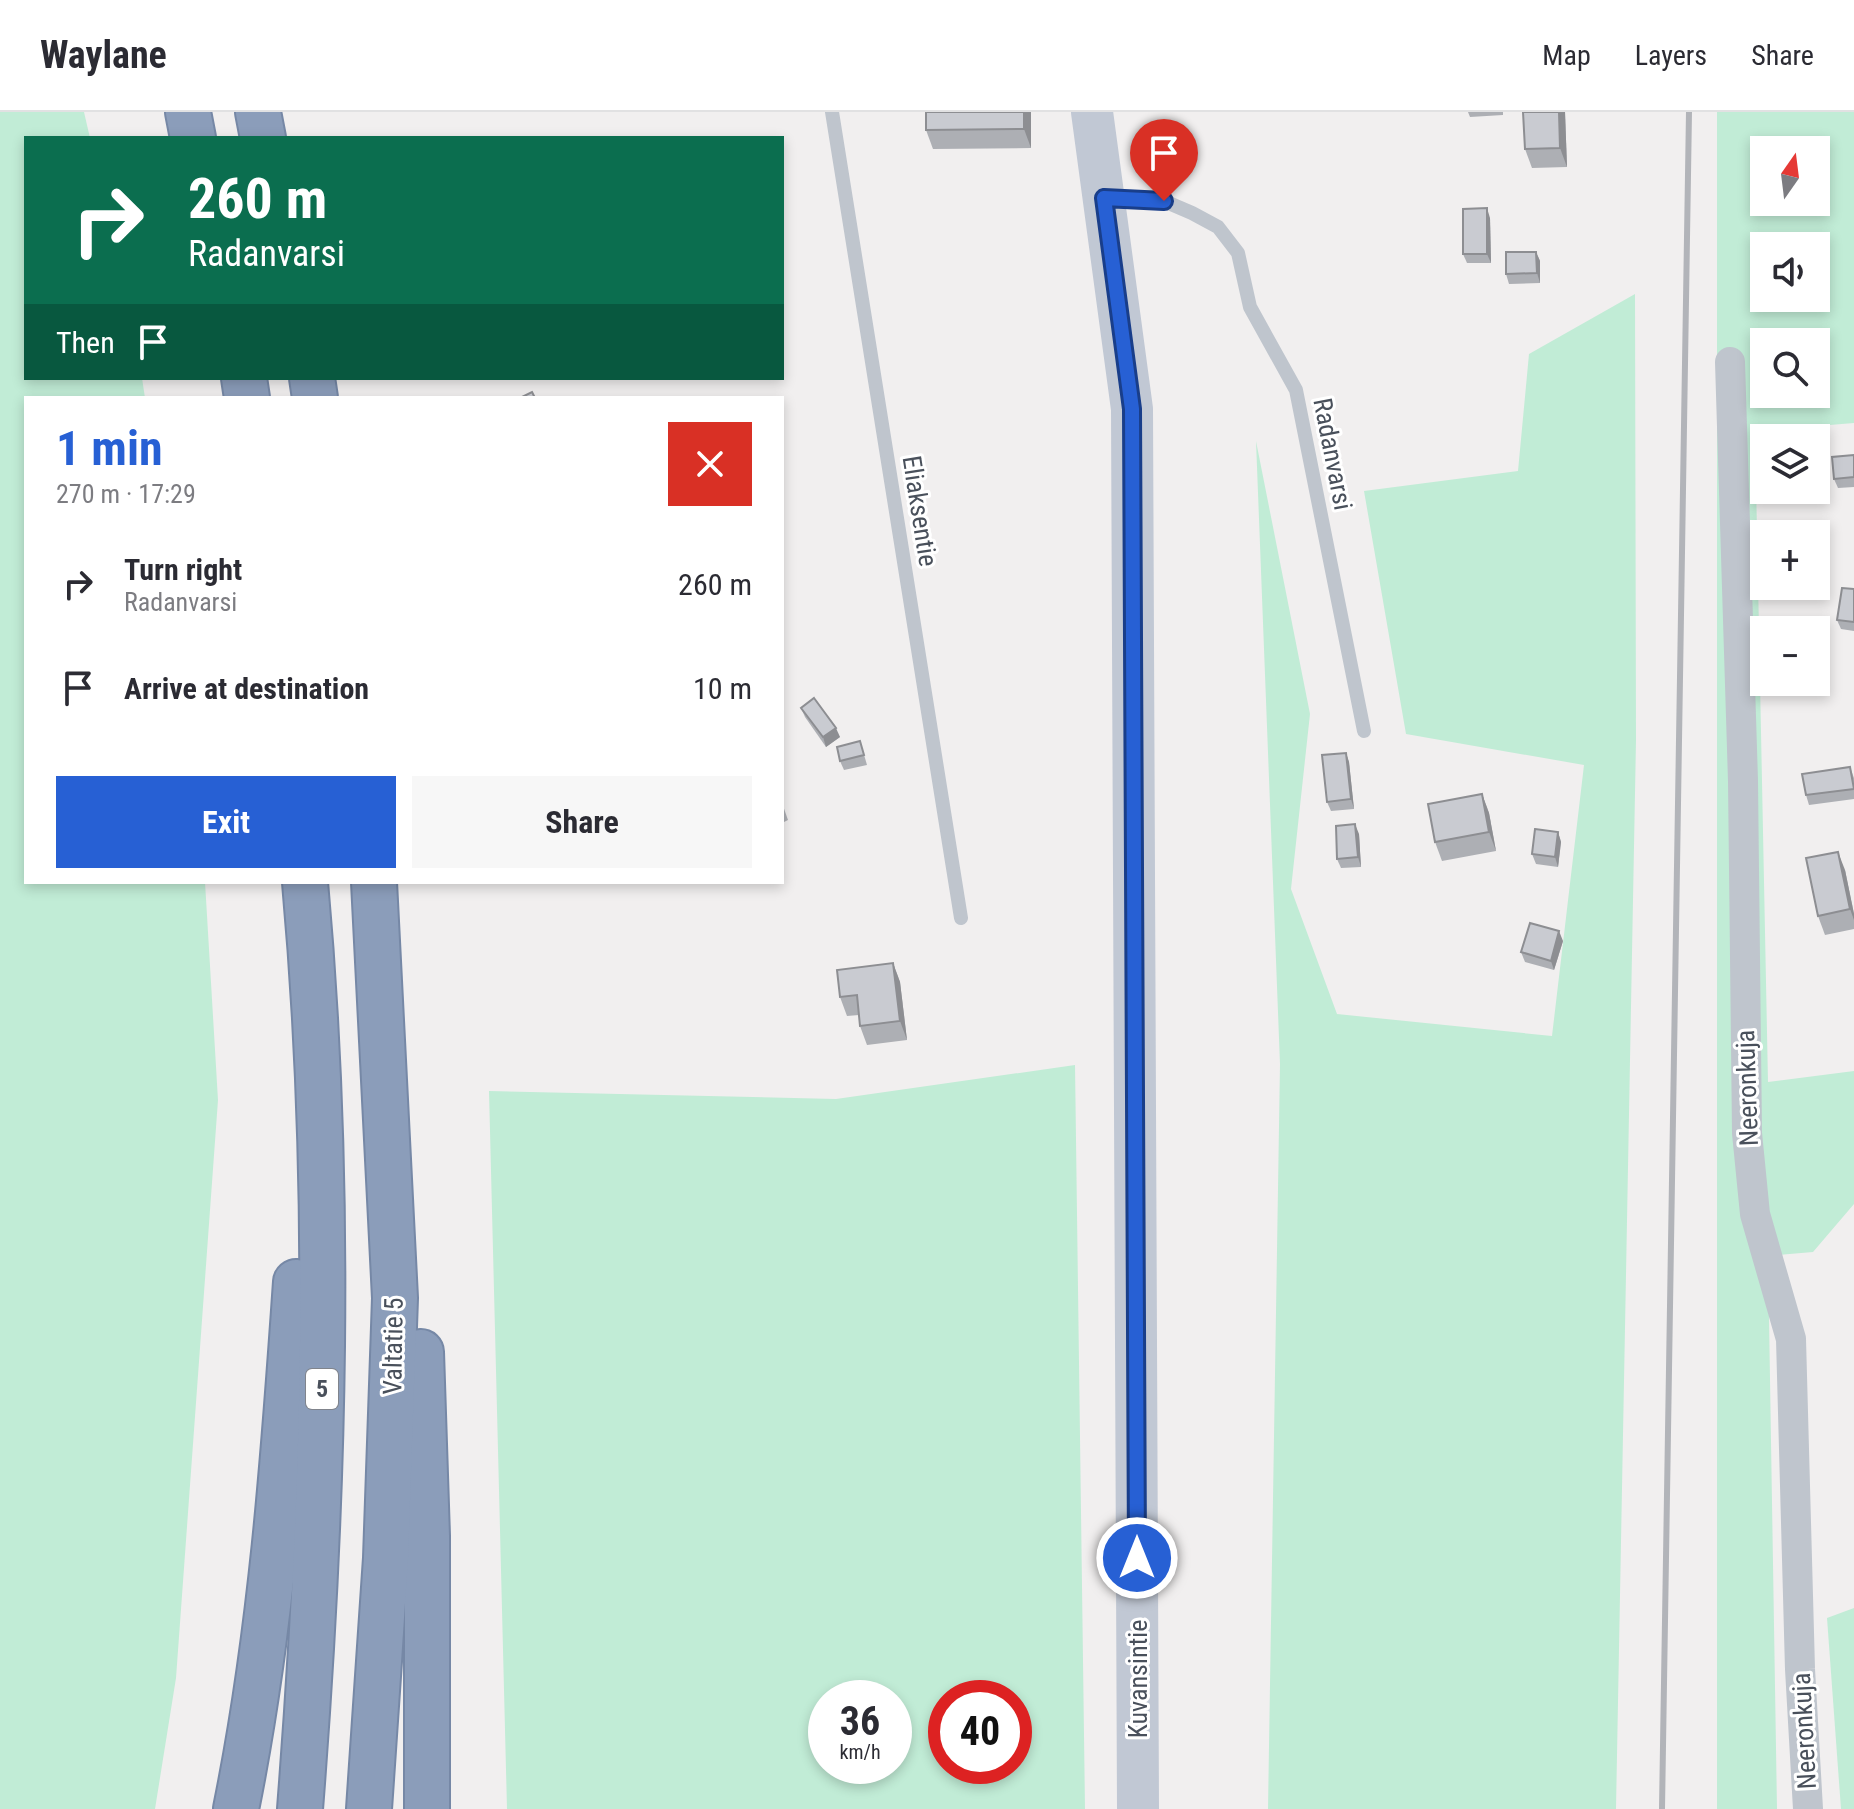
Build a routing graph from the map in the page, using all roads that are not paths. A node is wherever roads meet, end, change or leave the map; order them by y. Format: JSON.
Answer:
{"nodes":[{"id":1,"x":188,"y":112,"type":"edge"},
{"id":2,"x":258,"y":112,"type":"edge"},
{"id":3,"x":832,"y":112,"type":"edge"},
{"id":4,"x":1092,"y":112,"type":"edge"},
{"id":5,"x":193,"y":136,"type":"edge"},
{"id":6,"x":263,"y":136,"type":"edge"},
{"id":7,"x":1104,"y":198,"type":"junction"},
{"id":8,"x":1730,"y":362,"type":"dead end"},
{"id":9,"x":1364,"y":731,"type":"dead end"},
{"id":10,"x":305,"y":884,"type":"edge"},
{"id":11,"x":374,"y":884,"type":"edge"},
{"id":12,"x":961,"y":918,"type":"dead end"},
{"id":13,"x":313,"y":968,"type":"junction"},
{"id":14,"x":383,"y":1003,"type":"junction"},
{"id":15,"x":236,"y":1809,"type":"edge"},
{"id":16,"x":300,"y":1809,"type":"edge"},
{"id":17,"x":369,"y":1809,"type":"edge"},
{"id":18,"x":427,"y":1809,"type":"edge"},
{"id":19,"x":1138,"y":1809,"type":"edge"},
{"id":20,"x":1808,"y":1809,"type":"edge"}],
"edges":[{"from":1,"to":5,"type":"highway"},
{"from":2,"to":6,"type":"highway"},
{"from":3,"to":12,"type":"lane","name":"Eliaksentie"},
{"from":4,"to":7,"type":"street","name":"Kuvansintie"},
{"from":7,"to":9,"type":"lane","name":"Radanvarsi"},
{"from":7,"to":19,"type":"street","name":"Kuvansintie"},
{"from":8,"to":20,"type":"street","name":"Neeronkuja"},
{"from":10,"to":13,"type":"highway","number":"5"},
{"from":11,"to":14,"type":"highway","name":"Valtatie 5"},
{"from":13,"to":15,"type":"highway"},
{"from":13,"to":16,"type":"highway","number":"5"},
{"from":14,"to":17,"type":"highway","name":"Valtatie 5"},
{"from":14,"to":18,"type":"highway"}]}
